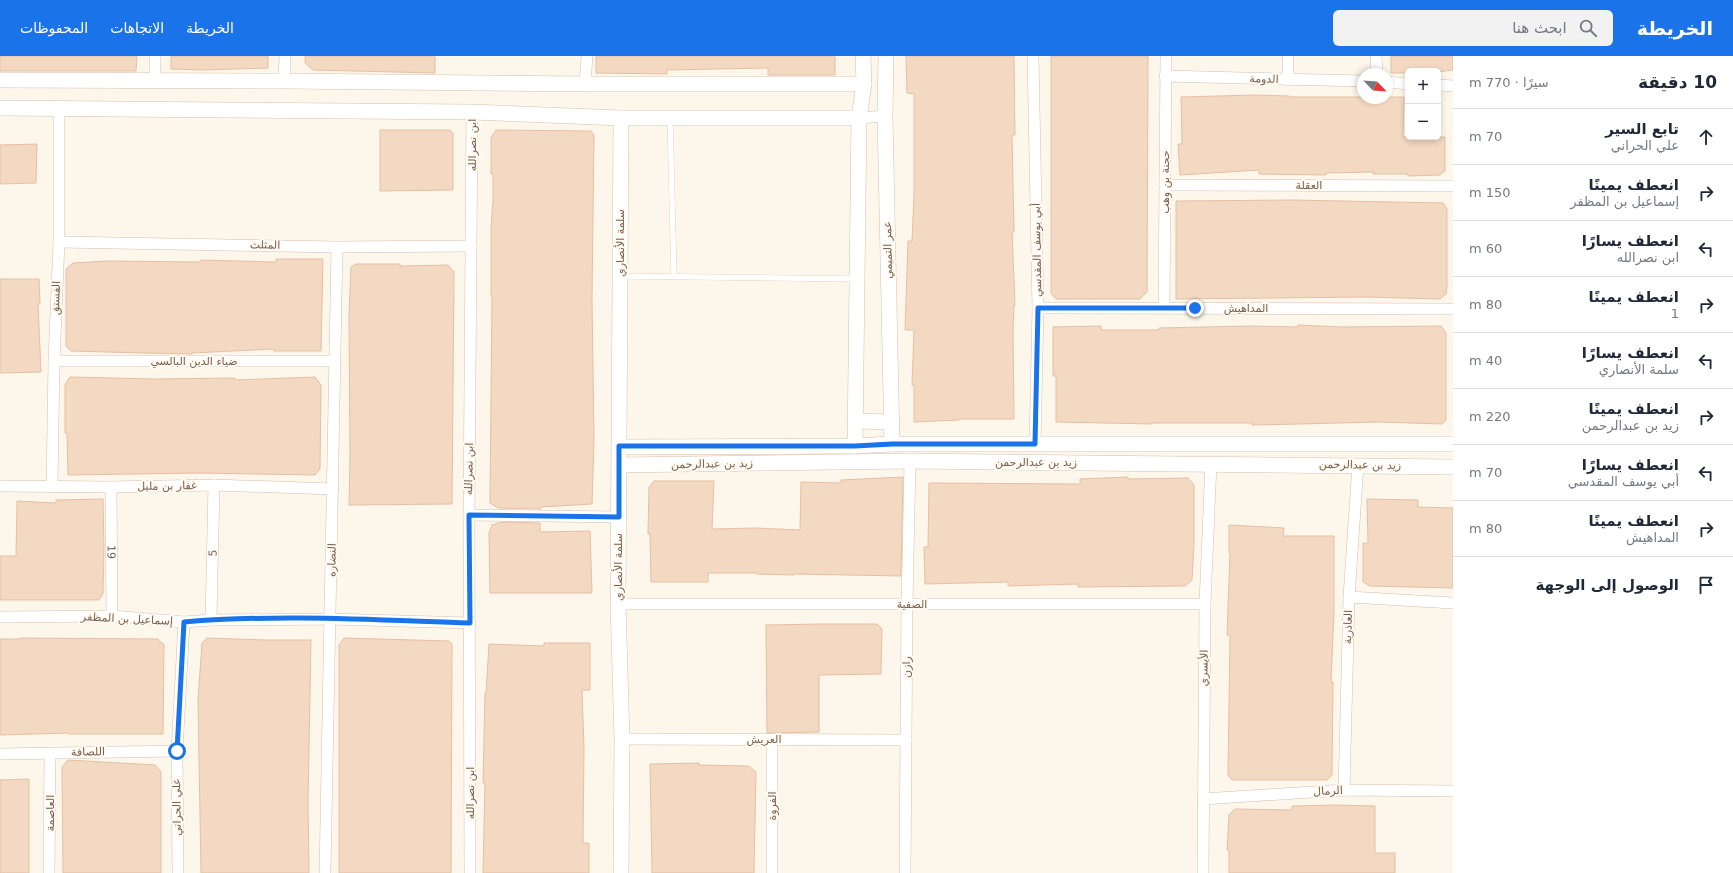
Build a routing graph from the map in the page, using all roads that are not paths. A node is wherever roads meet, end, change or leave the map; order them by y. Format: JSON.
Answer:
{"nodes":[{"id":1,"x":155,"y":56,"type":"edge"},
{"id":2,"x":285,"y":56,"type":"edge"},
{"id":3,"x":586,"y":56,"type":"edge"},
{"id":4,"x":863,"y":56,"type":"edge"},
{"id":5,"x":886,"y":56,"type":"edge"},
{"id":6,"x":1033,"y":56,"type":"edge"},
{"id":7,"x":1166,"y":56,"type":"edge"},
{"id":8,"x":1288,"y":56,"type":"edge"},
{"id":9,"x":1376,"y":56,"type":"edge"},
{"id":10,"x":1377,"y":68,"type":"edge"},
{"id":11,"x":1165,"y":76,"type":"junction"},
{"id":12,"x":0,"y":80,"type":"edge"},
{"id":13,"x":1288,"y":80,"type":"junction"},
{"id":14,"x":155,"y":81,"type":"junction"},
{"id":15,"x":284,"y":81,"type":"junction"},
{"id":16,"x":1357,"y":82,"type":"edge"},
{"id":17,"x":1393,"y":83,"type":"edge"},
{"id":18,"x":585,"y":84,"type":"junction"},
{"id":19,"x":864,"y":84,"type":"junction"},
{"id":20,"x":1405,"y":84,"type":"edge"},
{"id":21,"x":1441,"y":86,"type":"edge"},
{"id":22,"x":1453,"y":86,"type":"edge"},
{"id":23,"x":0,"y":108,"type":"edge"},
{"id":24,"x":59,"y":110,"type":"junction"},
{"id":25,"x":472,"y":112,"type":"junction"},
{"id":26,"x":885,"y":116,"type":"junction"},
{"id":27,"x":621,"y":118,"type":"junction"},
{"id":28,"x":670,"y":118,"type":"junction"},
{"id":29,"x":859,"y":118,"type":"junction"},
{"id":30,"x":1165,"y":185,"type":"junction"},
{"id":31,"x":1453,"y":186,"type":"edge"},
{"id":32,"x":59,"y":242,"type":"junction"},
{"id":33,"x":472,"y":246,"type":"junction"},
{"id":34,"x":337,"y":247,"type":"junction"},
{"id":35,"x":620,"y":276,"type":"junction"},
{"id":36,"x":674,"y":276,"type":"junction"},
{"id":37,"x":857,"y":279,"type":"junction"},
{"id":38,"x":1164,"y":307,"type":"junction"},
{"id":39,"x":1038,"y":308,"type":"junction"},
{"id":40,"x":1453,"y":309,"type":"edge"},
{"id":41,"x":54,"y":361,"type":"junction"},
{"id":42,"x":334,"y":361,"type":"junction"},
{"id":43,"x":856,"y":420,"type":"junction"},
{"id":44,"x":892,"y":422,"type":"junction"},
{"id":45,"x":892,"y":444,"type":"junction"},
{"id":46,"x":1035,"y":444,"type":"junction"},
{"id":47,"x":1453,"y":444,"type":"edge"},
{"id":48,"x":619,"y":446,"type":"junction"},
{"id":49,"x":855,"y":446,"type":"junction"},
{"id":50,"x":910,"y":461,"type":"junction"},
{"id":51,"x":1212,"y":463,"type":"junction"},
{"id":52,"x":619,"y":465,"type":"junction"},
{"id":53,"x":1358,"y":465,"type":"junction"},
{"id":54,"x":1453,"y":467,"type":"edge"},
{"id":55,"x":0,"y":486,"type":"edge"},
{"id":56,"x":214,"y":486,"type":"junction"},
{"id":57,"x":52,"y":487,"type":"junction"},
{"id":58,"x":111,"y":487,"type":"junction"},
{"id":59,"x":333,"y":489,"type":"junction"},
{"id":60,"x":469,"y":515,"type":"junction"},
{"id":61,"x":619,"y":517,"type":"junction"},
{"id":62,"x":1349,"y":597,"type":"junction"},
{"id":63,"x":1453,"y":603,"type":"edge"},
{"id":64,"x":618,"y":604,"type":"junction"},
{"id":65,"x":907,"y":604,"type":"junction"},
{"id":66,"x":1205,"y":604,"type":"junction"},
{"id":67,"x":112,"y":616,"type":"junction"},
{"id":68,"x":0,"y":617,"type":"edge"},
{"id":69,"x":331,"y":619,"type":"junction"},
{"id":70,"x":211,"y":620,"type":"junction"},
{"id":71,"x":184,"y":622,"type":"junction"},
{"id":72,"x":470,"y":623,"type":"junction"},
{"id":73,"x":622,"y":739,"type":"junction"},
{"id":74,"x":772,"y":739,"type":"junction"},
{"id":75,"x":906,"y":740,"type":"junction"},
{"id":76,"x":177,"y":751,"type":"junction"},
{"id":77,"x":50,"y":753,"type":"junction"},
{"id":78,"x":0,"y":754,"type":"edge"},
{"id":79,"x":1344,"y":790,"type":"junction"},
{"id":80,"x":1453,"y":791,"type":"edge"},
{"id":81,"x":1202,"y":799,"type":"junction"},
{"id":82,"x":50,"y":873,"type":"edge"},
{"id":83,"x":178,"y":873,"type":"edge"},
{"id":84,"x":325,"y":873,"type":"edge"},
{"id":85,"x":470,"y":873,"type":"edge"},
{"id":86,"x":621,"y":873,"type":"edge"},
{"id":87,"x":772,"y":873,"type":"edge"},
{"id":88,"x":905,"y":873,"type":"edge"},
{"id":89,"x":1203,"y":873,"type":"edge"}],
"edges":[{"from":1,"to":14,"type":"street"},
{"from":2,"to":15,"type":"street"},
{"from":3,"to":18,"type":"street"},
{"from":4,"to":19,"type":"street"},
{"from":5,"to":26,"type":"street","name":"عمر التميمي"},
{"from":6,"to":39,"type":"street","name":"أبي يوسف المقدسي"},
{"from":7,"to":11,"type":"street","name":"حجنة بن وهب"},
{"from":8,"to":13,"type":"street"},
{"from":9,"to":10,"type":"street"},
{"from":11,"to":13,"type":"street","name":"الدومة"},
{"from":11,"to":30,"type":"street","name":"حجنة بن وهب"},
{"from":12,"to":14,"type":"street"},
{"from":13,"to":16,"type":"street","name":"الدومة"},
{"from":14,"to":15,"type":"street"},
{"from":15,"to":18,"type":"street"},
{"from":17,"to":20,"type":"street"},
{"from":18,"to":19,"type":"street"},
{"from":19,"to":29,"type":"street"},
{"from":21,"to":22,"type":"street"},
{"from":23,"to":24,"type":"street"},
{"from":24,"to":25,"type":"street"},
{"from":24,"to":32,"type":"street","name":"الفستق"},
{"from":25,"to":27,"type":"street"},
{"from":25,"to":33,"type":"street","name":"ابن نصرالله"},
{"from":26,"to":29,"type":"street"},
{"from":26,"to":44,"type":"street","name":"عمر التميمي"},
{"from":27,"to":28,"type":"street"},
{"from":27,"to":35,"type":"street","name":"سلمة الأنصاري"},
{"from":28,"to":29,"type":"street"},
{"from":28,"to":36,"type":"lane"},
{"from":29,"to":37,"type":"street"},
{"from":30,"to":31,"type":"street","name":"العقلة"},
{"from":30,"to":38,"type":"street","name":"حجنة بن وهب"},
{"from":32,"to":34,"type":"street","name":"المثلث"},
{"from":32,"to":41,"type":"street","name":"الفستق"},
{"from":33,"to":34,"type":"street","name":"المثلث"},
{"from":33,"to":60,"type":"street","name":"ابن نصرالله"},
{"from":34,"to":42,"type":"street","name":"النضاره"},
{"from":35,"to":36,"type":"lane"},
{"from":35,"to":48,"type":"street","name":"سلمة الأنصاري"},
{"from":36,"to":37,"type":"lane"},
{"from":37,"to":43,"type":"street"},
{"from":38,"to":39,"type":"street","name":"المداهيش"},
{"from":38,"to":40,"type":"street","name":"المداهيش"},
{"from":39,"to":46,"type":"street","name":"أبي يوسف المقدسي"},
{"from":41,"to":42,"type":"street","name":"ضياء الدين البالسي"},
{"from":41,"to":57,"type":"street","name":"الفستق"},
{"from":42,"to":59,"type":"street","name":"النضاره"},
{"from":43,"to":44,"type":"street"},
{"from":43,"to":49,"type":"street"},
{"from":44,"to":45,"type":"street","name":"عمر التميمي"},
{"from":45,"to":46,"type":"street","name":"زيد بن عبدالرحمن"},
{"from":45,"to":49,"type":"street","name":"زيد بن عبدالرحمن"},
{"from":46,"to":47,"type":"street","name":"زيد بن عبدالرحمن"},
{"from":48,"to":49,"type":"street","name":"زيد بن عبدالرحمن"},
{"from":48,"to":52,"type":"street","name":"سلمة الأنصاري"},
{"from":50,"to":51,"type":"street","name":"زيد بن عبدالرحمن"},
{"from":50,"to":52,"type":"street","name":"زيد بن عبدالرحمن"},
{"from":50,"to":65,"type":"street","name":"رازن"},
{"from":51,"to":53,"type":"street","name":"زيد بن عبدالرحمن"},
{"from":51,"to":66,"type":"street","name":"الأيسري"},
{"from":52,"to":61,"type":"street","name":"سلمة الأنصاري"},
{"from":53,"to":54,"type":"street","name":"زيد بن عبدالرحمن"},
{"from":53,"to":62,"type":"street","name":"العاذرية"},
{"from":55,"to":57,"type":"street","name":"غفار بن مليل"},
{"from":56,"to":58,"type":"street","name":"غفار بن مليل"},
{"from":56,"to":59,"type":"street","name":"غفار بن مليل"},
{"from":56,"to":70,"type":"street","name":"5"},
{"from":57,"to":58,"type":"street","name":"غفار بن مليل"},
{"from":58,"to":67,"type":"street","name":"19"},
{"from":59,"to":69,"type":"street","name":"النضاره"},
{"from":60,"to":61,"type":"street"},
{"from":60,"to":72,"type":"street","name":"ابن نصرالله"},
{"from":61,"to":64,"type":"street","name":"سلمة الأنصاري"},
{"from":62,"to":63,"type":"street"},
{"from":62,"to":79,"type":"street","name":"العاذرية"},
{"from":64,"to":65,"type":"street","name":"الصفية"},
{"from":64,"to":73,"type":"street","name":"سلمة الأنصاري"},
{"from":65,"to":66,"type":"street","name":"الصفية"},
{"from":65,"to":75,"type":"street","name":"رازن"},
{"from":66,"to":81,"type":"street","name":"الأيسري"},
{"from":67,"to":68,"type":"street","name":"إسماعيل بن المظفر"},
{"from":67,"to":71,"type":"street","name":"إسماعيل بن المظفر"},
{"from":69,"to":70,"type":"street","name":"إسماعيل بن المظفر"},
{"from":69,"to":72,"type":"street","name":"إسماعيل بن المظفر"},
{"from":69,"to":84,"type":"street","name":"النضاره"},
{"from":70,"to":71,"type":"street","name":"إسماعيل بن المظفر"},
{"from":71,"to":76,"type":"street","name":"علي الحراني"},
{"from":72,"to":85,"type":"street","name":"ابن نصرالله"},
{"from":73,"to":74,"type":"street","name":"العريش"},
{"from":73,"to":86,"type":"street","name":"سلمة الأنصاري"},
{"from":74,"to":75,"type":"street","name":"العريش"},
{"from":74,"to":87,"type":"street","name":"الفروة"},
{"from":75,"to":88,"type":"street","name":"رازن"},
{"from":76,"to":77,"type":"street","name":"اللصافة"},
{"from":76,"to":83,"type":"street","name":"علي الحراني"},
{"from":77,"to":78,"type":"street","name":"اللصافة"},
{"from":77,"to":82,"type":"street","name":"العاصمة"},
{"from":79,"to":80,"type":"street","name":"الرمال"},
{"from":79,"to":81,"type":"street","name":"الرمال"},
{"from":81,"to":89,"type":"street","name":"الأيسري"}]}
